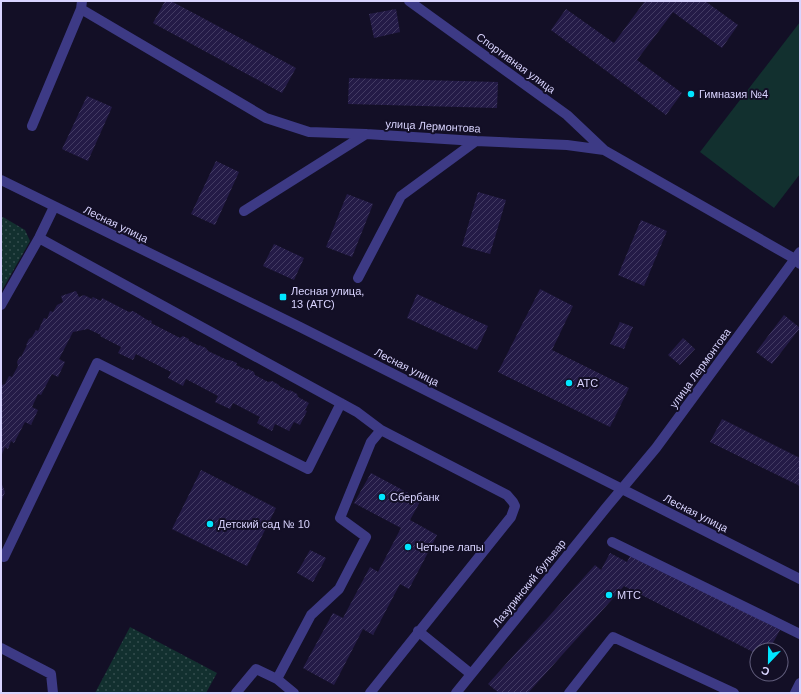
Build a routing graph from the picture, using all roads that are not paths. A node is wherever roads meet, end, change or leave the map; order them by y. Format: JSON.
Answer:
{"nodes":[{"id":1,"x":409,"y":1,"type":"edge"},
{"id":2,"x":82,"y":5,"type":"edge"},
{"id":3,"x":32,"y":126,"type":"dead end"},
{"id":4,"x":366,"y":134,"type":"junction"},
{"id":5,"x":476,"y":141,"type":"junction"},
{"id":6,"x":604,"y":150,"type":"junction"},
{"id":7,"x":1,"y":180,"type":"edge"},
{"id":8,"x":54,"y":207,"type":"junction"},
{"id":9,"x":244,"y":211,"type":"dead end"},
{"id":10,"x":39,"y":238,"type":"junction"},
{"id":11,"x":798,"y":258,"type":"edge"},
{"id":12,"x":358,"y":278,"type":"dead end"},
{"id":13,"x":1,"y":305,"type":"edge"},
{"id":14,"x":341,"y":403,"type":"junction"},
{"id":15,"x":381,"y":430,"type":"junction"},
{"id":16,"x":622,"y":489,"type":"junction"},
{"id":17,"x":612,"y":542,"type":"dead end"},
{"id":18,"x":1,"y":556,"type":"edge"},
{"id":19,"x":800,"y":579,"type":"edge"},
{"id":20,"x":418,"y":631,"type":"junction"},
{"id":21,"x":800,"y":634,"type":"edge"},
{"id":22,"x":1,"y":648,"type":"edge"},
{"id":23,"x":471,"y":674,"type":"junction"},
{"id":24,"x":277,"y":679,"type":"junction"},
{"id":25,"x":800,"y":683,"type":"edge"},
{"id":26,"x":53,"y":693,"type":"edge"},
{"id":27,"x":236,"y":693,"type":"edge"},
{"id":28,"x":294,"y":693,"type":"edge"},
{"id":29,"x":370,"y":693,"type":"edge"},
{"id":30,"x":456,"y":693,"type":"edge"},
{"id":31,"x":569,"y":693,"type":"edge"},
{"id":32,"x":734,"y":693,"type":"edge"},
{"id":33,"x":795,"y":693,"type":"edge"}],
"edges":[{"from":1,"to":6,"type":"street","name":"Спортивная улица"},
{"from":2,"to":3,"type":"street"},
{"from":2,"to":4,"type":"street","name":"улица Лермонтова"},
{"from":4,"to":5,"type":"street","name":"улица Лермонтова"},
{"from":4,"to":9,"type":"street"},
{"from":5,"to":6,"type":"street","name":"улица Лермонтова"},
{"from":5,"to":12,"type":"street"},
{"from":6,"to":11,"type":"street","name":"улица Лермонтова"},
{"from":7,"to":8,"type":"street","name":"Лесная улица"},
{"from":8,"to":10,"type":"street"},
{"from":8,"to":16,"type":"street","name":"Лесная улица"},
{"from":10,"to":13,"type":"street"},
{"from":10,"to":14,"type":"street"},
{"from":11,"to":16,"type":"street","name":"улица Лермонтова"},
{"from":14,"to":15,"type":"street"},
{"from":14,"to":18,"type":"street"},
{"from":15,"to":20,"type":"street"},
{"from":15,"to":24,"type":"street"},
{"from":16,"to":19,"type":"street","name":"Лесная улица"},
{"from":16,"to":23,"type":"street","name":"Лазуринский бульвар"},
{"from":17,"to":21,"type":"street"},
{"from":20,"to":23,"type":"street"},
{"from":20,"to":29,"type":"street"},
{"from":22,"to":26,"type":"street"},
{"from":23,"to":30,"type":"street","name":"Лазуринский бульвар"},
{"from":24,"to":27,"type":"street"},
{"from":24,"to":28,"type":"street"},
{"from":25,"to":33,"type":"street"},
{"from":31,"to":32,"type":"street"}]}
